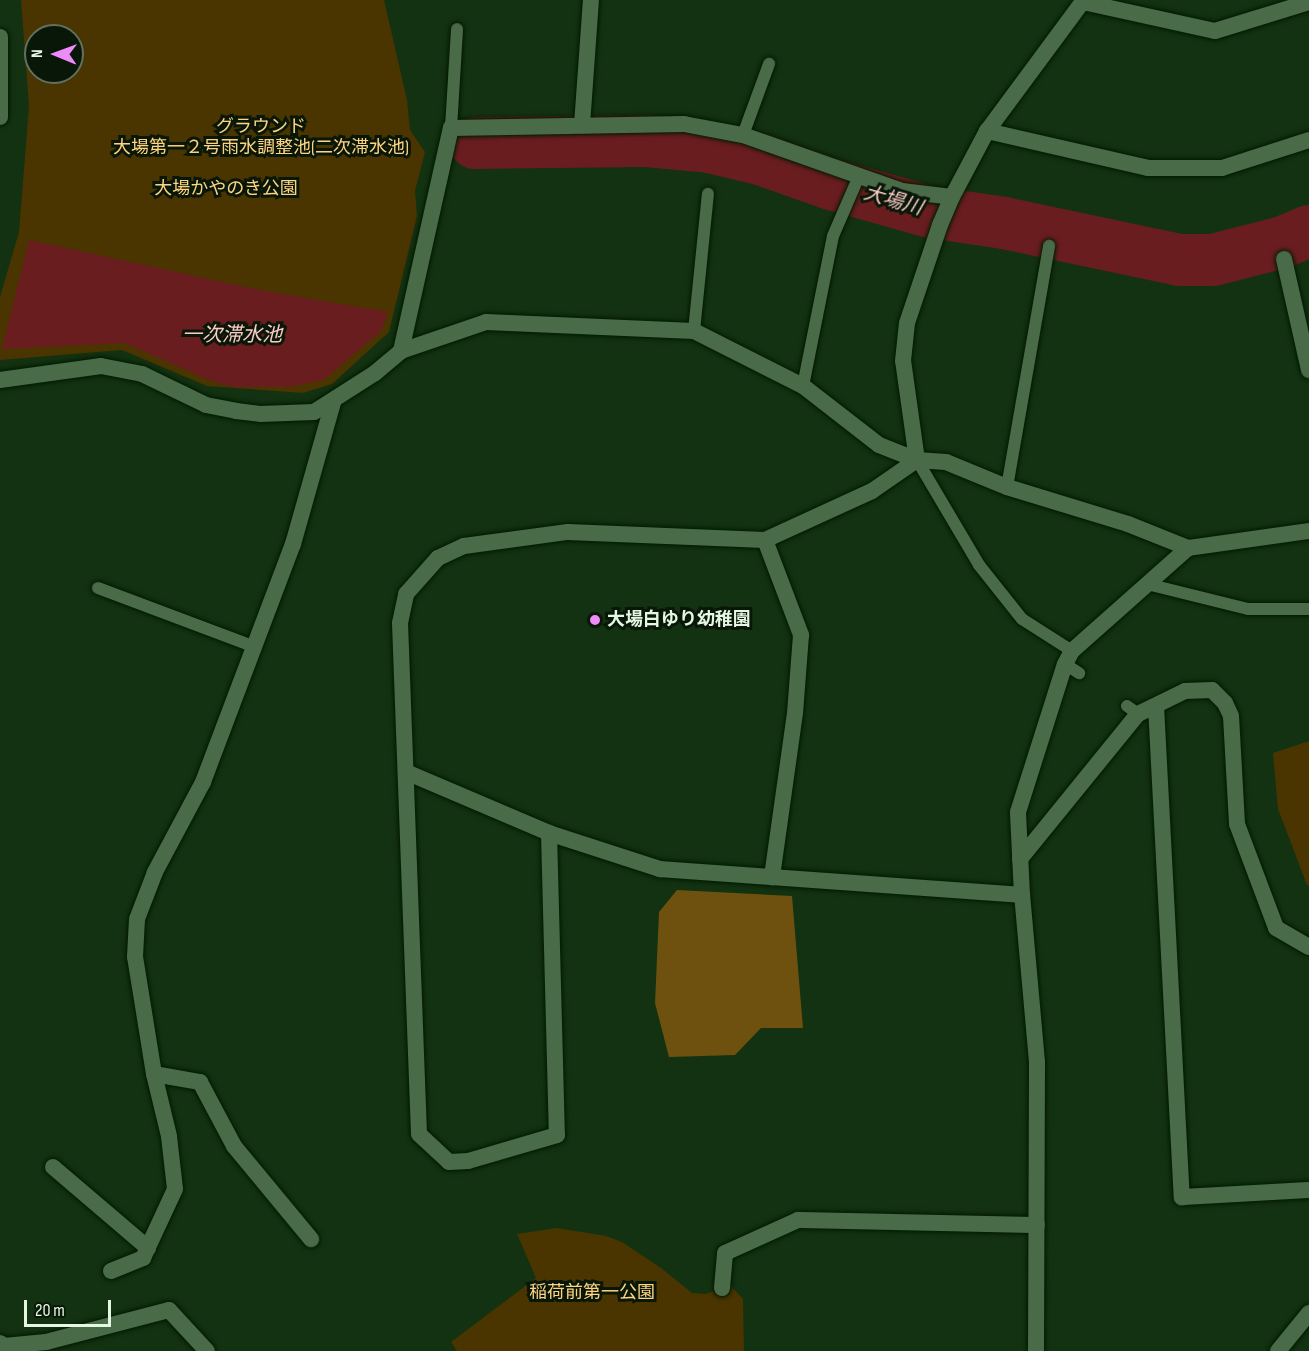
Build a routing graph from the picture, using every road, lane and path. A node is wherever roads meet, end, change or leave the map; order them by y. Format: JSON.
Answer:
{"nodes":[{"id":1,"x":591,"y":0,"type":"edge"},
{"id":2,"x":1084,"y":1,"type":"edge"},
{"id":3,"x":1309,"y":2,"type":"edge"},
{"id":4,"x":457,"y":29,"type":"dead end"},
{"id":5,"x":0,"y":38,"type":"edge"},
{"id":6,"x":769,"y":64,"type":"dead end"},
{"id":7,"x":1,"y":99,"type":"edge"},
{"id":8,"x":0,"y":117,"type":"edge"},
{"id":9,"x":582,"y":125,"type":"junction"},
{"id":10,"x":451,"y":128,"type":"junction"},
{"id":11,"x":987,"y":131,"type":"junction"},
{"id":12,"x":744,"y":135,"type":"junction"},
{"id":13,"x":1309,"y":140,"type":"edge"},
{"id":14,"x":859,"y":176,"type":"junction"},
{"id":15,"x":708,"y":194,"type":"dead end"},
{"id":16,"x":952,"y":197,"type":"junction"},
{"id":17,"x":1049,"y":246,"type":"dead end"},
{"id":18,"x":1284,"y":259,"type":"dead end"},
{"id":19,"x":1304,"y":320,"type":"edge"},
{"id":20,"x":694,"y":331,"type":"junction"},
{"id":21,"x":401,"y":351,"type":"junction"},
{"id":22,"x":1309,"y":370,"type":"edge"},
{"id":23,"x":0,"y":380,"type":"edge"},
{"id":24,"x":803,"y":386,"type":"junction"},
{"id":25,"x":333,"y":402,"type":"junction"},
{"id":26,"x":917,"y":460,"type":"junction"},
{"id":27,"x":1007,"y":487,"type":"junction"},
{"id":28,"x":1309,"y":531,"type":"edge"},
{"id":29,"x":765,"y":540,"type":"junction"},
{"id":30,"x":1188,"y":548,"type":"junction"},
{"id":31,"x":1147,"y":585,"type":"junction"},
{"id":32,"x":98,"y":588,"type":"dead end"},
{"id":33,"x":1309,"y":609,"type":"edge"},
{"id":34,"x":252,"y":646,"type":"junction"},
{"id":35,"x":1072,"y":663,"type":"junction"},
{"id":36,"x":1156,"y":706,"type":"junction"},
{"id":37,"x":406,"y":772,"type":"junction"},
{"id":38,"x":549,"y":833,"type":"junction"},
{"id":39,"x":1020,"y":858,"type":"junction"},
{"id":40,"x":772,"y":877,"type":"junction"},
{"id":41,"x":1022,"y":895,"type":"junction"},
{"id":42,"x":1309,"y":947,"type":"edge"},
{"id":43,"x":154,"y":1074,"type":"junction"},
{"id":44,"x":53,"y":1167,"type":"dead end"},
{"id":45,"x":1309,"y":1190,"type":"edge"},
{"id":46,"x":1038,"y":1225,"type":"junction"},
{"id":47,"x":311,"y":1239,"type":"dead end"},
{"id":48,"x":147,"y":1248,"type":"junction"},
{"id":49,"x":111,"y":1271,"type":"dead end"},
{"id":50,"x":722,"y":1288,"type":"dead end"},
{"id":51,"x":1309,"y":1313,"type":"edge"},
{"id":52,"x":0,"y":1343,"type":"edge"},
{"id":53,"x":1281,"y":1350,"type":"edge"},
{"id":54,"x":207,"y":1351,"type":"edge"},
{"id":55,"x":1036,"y":1351,"type":"edge"}],
"edges":[{"from":1,"to":9,"type":"street"},
{"from":2,"to":3,"type":"street"},
{"from":2,"to":11,"type":"street"},
{"from":4,"to":10,"type":"lane"},
{"from":5,"to":7,"type":"street"},
{"from":6,"to":12,"type":"lane"},
{"from":7,"to":8,"type":"street"},
{"from":9,"to":10,"type":"street"},
{"from":9,"to":12,"type":"street"},
{"from":10,"to":21,"type":"street"},
{"from":11,"to":13,"type":"street"},
{"from":11,"to":16,"type":"street"},
{"from":12,"to":14,"type":"street"},
{"from":14,"to":16,"type":"street"},
{"from":14,"to":24,"type":"lane"},
{"from":15,"to":20,"type":"lane"},
{"from":16,"to":26,"type":"street"},
{"from":17,"to":27,"type":"lane"},
{"from":18,"to":19,"type":"street"},
{"from":19,"to":22,"type":"street"},
{"from":20,"to":21,"type":"street"},
{"from":20,"to":24,"type":"street"},
{"from":21,"to":25,"type":"street"},
{"from":23,"to":25,"type":"street"},
{"from":24,"to":26,"type":"street"},
{"from":25,"to":34,"type":"street"},
{"from":26,"to":27,"type":"street"},
{"from":26,"to":29,"type":"street"},
{"from":26,"to":35,"type":"lane"},
{"from":27,"to":30,"type":"street"},
{"from":28,"to":30,"type":"street"},
{"from":29,"to":37,"type":"street"},
{"from":29,"to":40,"type":"street"},
{"from":30,"to":31,"type":"street"},
{"from":31,"to":33,"type":"lane"},
{"from":31,"to":35,"type":"street"},
{"from":32,"to":34,"type":"lane"},
{"from":34,"to":43,"type":"street"},
{"from":35,"to":39,"type":"street"},
{"from":36,"to":39,"type":"street"},
{"from":36,"to":42,"type":"street"},
{"from":36,"to":45,"type":"street"},
{"from":37,"to":38,"type":"street"},
{"from":37,"to":38,"type":"street"},
{"from":38,"to":40,"type":"street"},
{"from":39,"to":41,"type":"street"},
{"from":40,"to":41,"type":"street"},
{"from":41,"to":46,"type":"street"},
{"from":43,"to":47,"type":"street"},
{"from":43,"to":48,"type":"street"},
{"from":44,"to":48,"type":"street"},
{"from":46,"to":50,"type":"street"},
{"from":46,"to":55,"type":"street"},
{"from":48,"to":49,"type":"street"},
{"from":51,"to":53,"type":"street"},
{"from":52,"to":54,"type":"street"}]}
